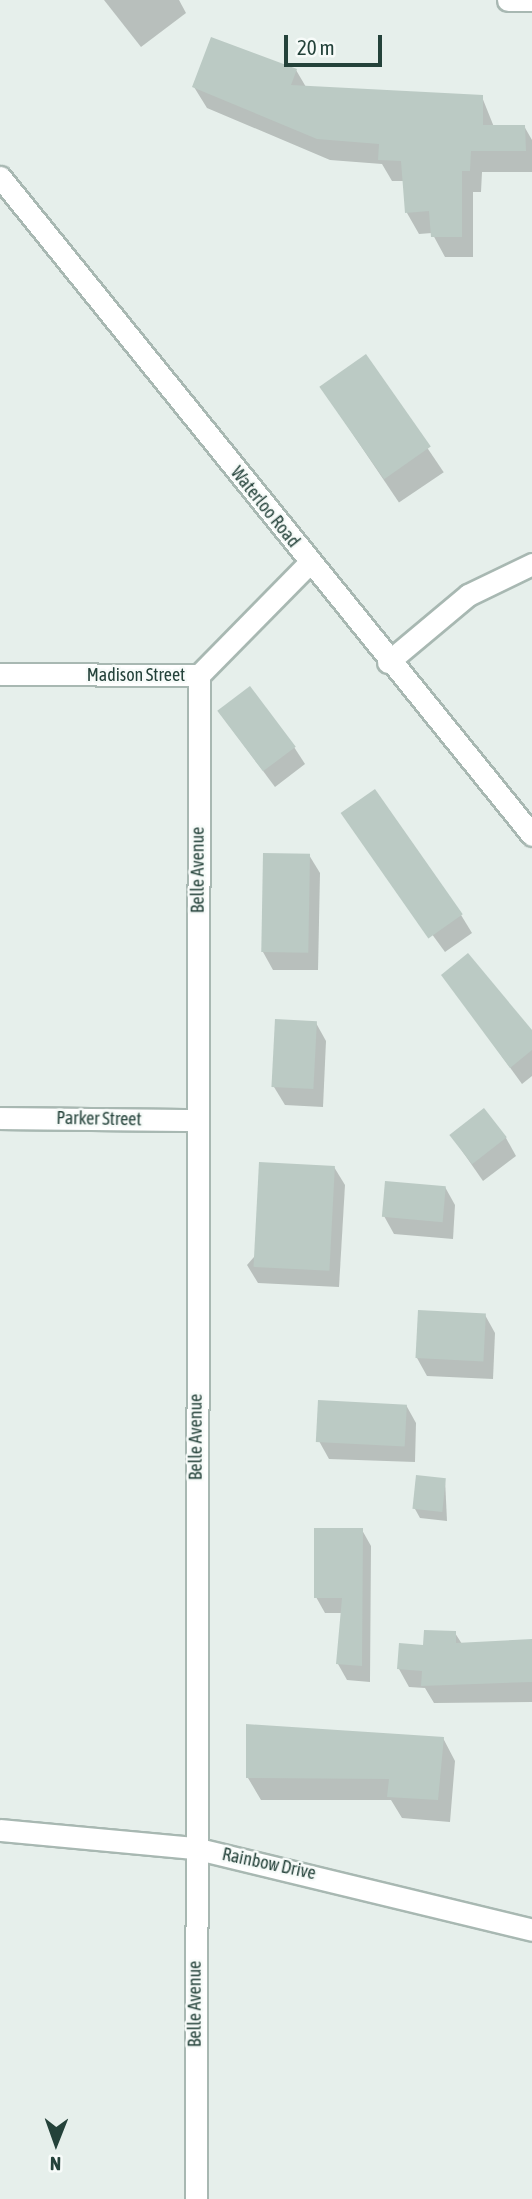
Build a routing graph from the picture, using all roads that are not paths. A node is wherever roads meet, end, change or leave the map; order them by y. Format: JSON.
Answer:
{"nodes":[{"id":1,"x":508,"y":0,"type":"edge"},
{"id":2,"x":532,"y":0,"type":"edge"},
{"id":3,"x":0,"y":177,"type":"edge"},
{"id":4,"x":309,"y":563,"type":"junction"},
{"id":5,"x":532,"y":564,"type":"edge"},
{"id":6,"x":388,"y":662,"type":"junction"},
{"id":7,"x":0,"y":674,"type":"edge"},
{"id":8,"x":199,"y":675,"type":"junction"},
{"id":9,"x":532,"y":835,"type":"edge"},
{"id":10,"x":0,"y":1118,"type":"edge"},
{"id":11,"x":197,"y":1120,"type":"junction"},
{"id":12,"x":0,"y":1830,"type":"edge"},
{"id":13,"x":194,"y":1848,"type":"junction"},
{"id":14,"x":532,"y":1930,"type":"edge"},
{"id":15,"x":196,"y":2199,"type":"edge"}],
"edges":[{"from":1,"to":2,"type":"street"},
{"from":3,"to":4,"type":"street","name":"Waterloo Road"},
{"from":4,"to":6,"type":"street","name":"Waterloo Road"},
{"from":4,"to":8,"type":"street","name":"Madison Street"},
{"from":5,"to":6,"type":"street"},
{"from":6,"to":9,"type":"street","name":"Waterloo Road"},
{"from":7,"to":8,"type":"street","name":"Madison Street"},
{"from":8,"to":11,"type":"street","name":"Belle Avenue"},
{"from":10,"to":11,"type":"street","name":"Parker Street"},
{"from":11,"to":13,"type":"street","name":"Belle Avenue"},
{"from":12,"to":13,"type":"street","name":"Rainbow Drive"},
{"from":13,"to":14,"type":"street","name":"Rainbow Drive"},
{"from":13,"to":15,"type":"street","name":"Belle Avenue"}]}
